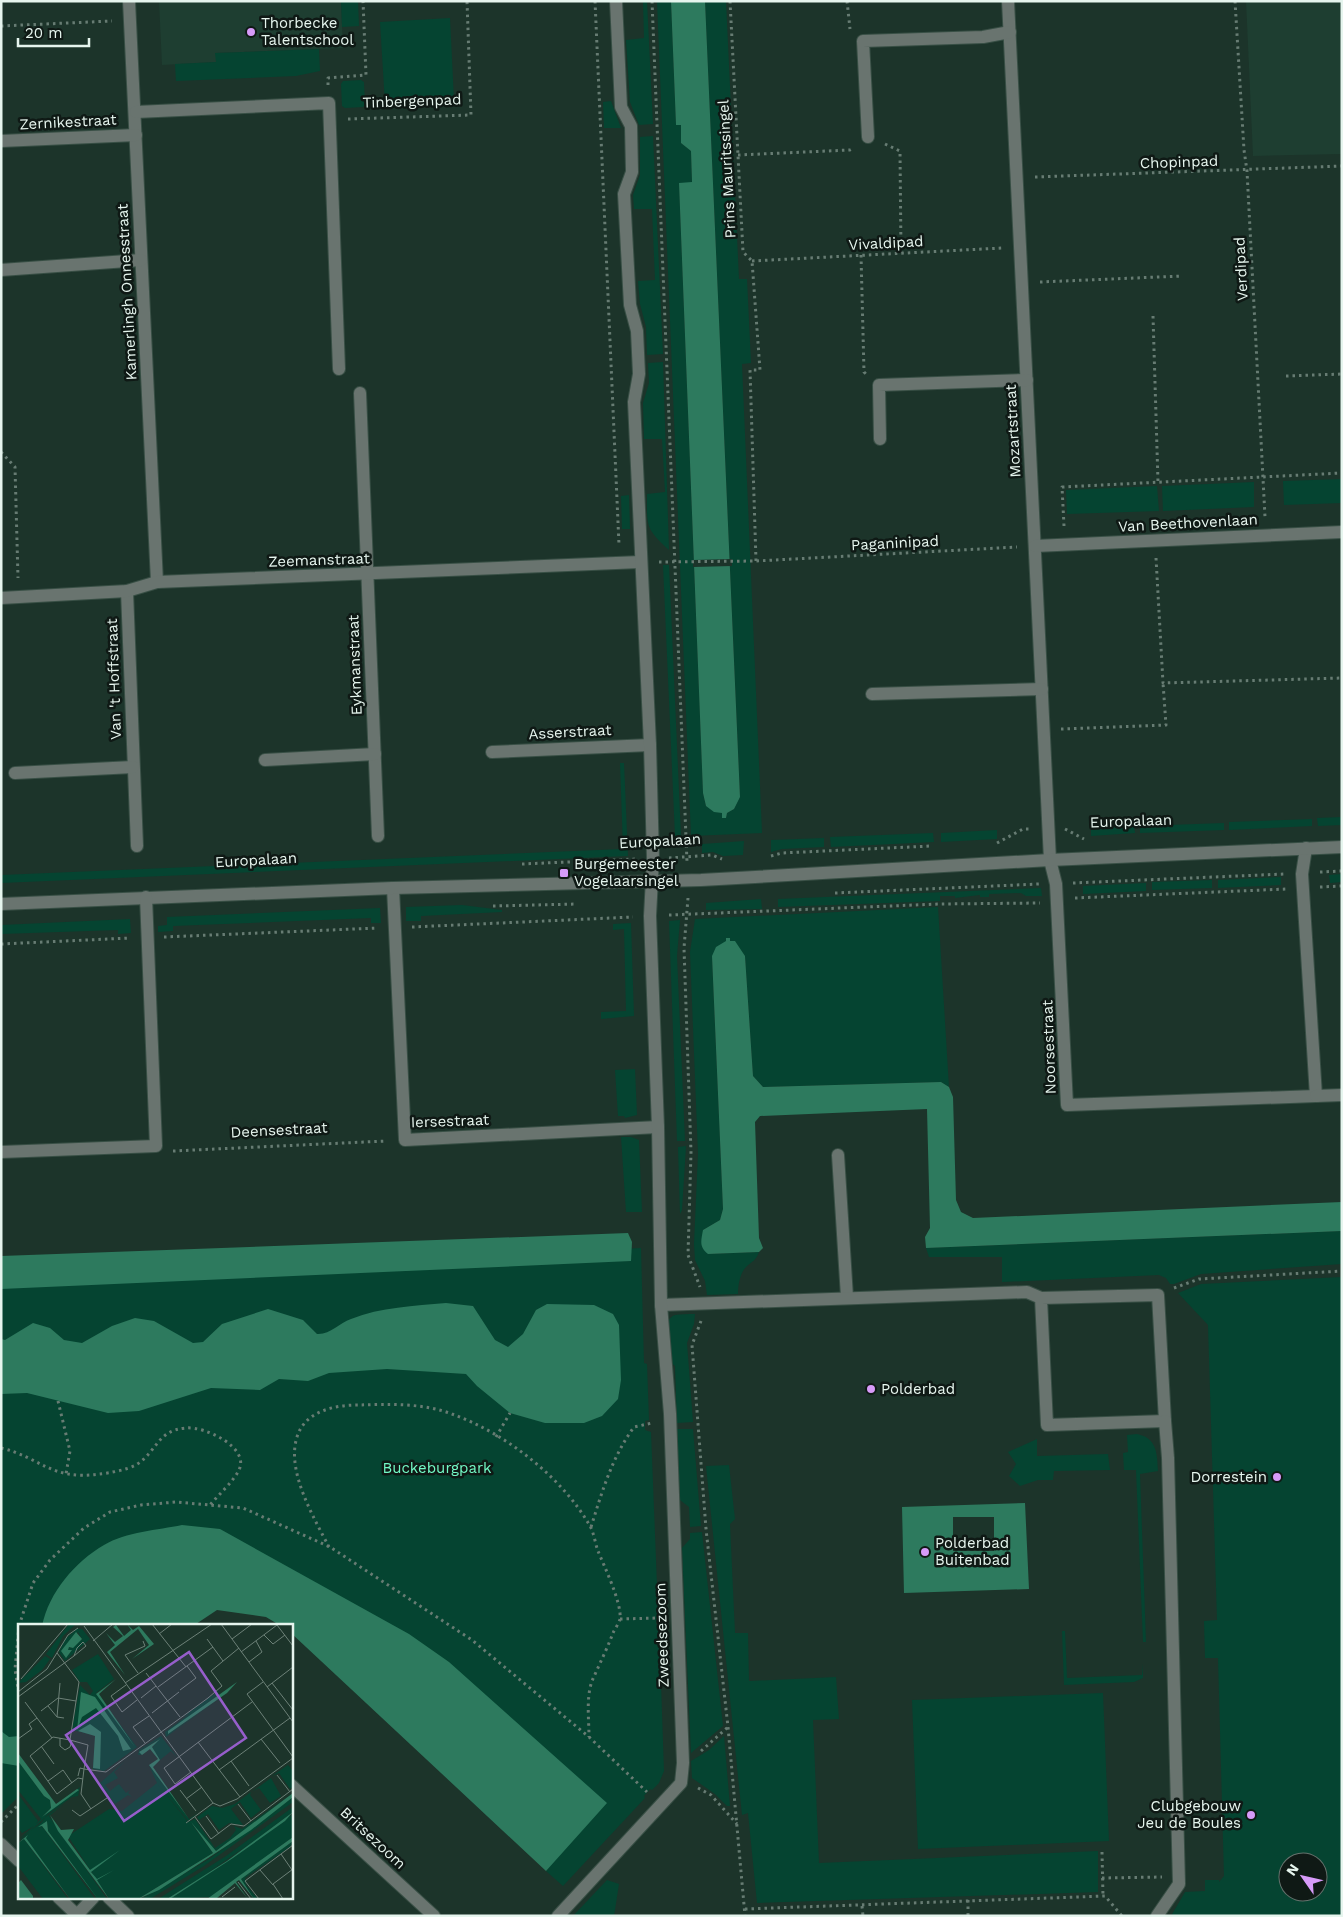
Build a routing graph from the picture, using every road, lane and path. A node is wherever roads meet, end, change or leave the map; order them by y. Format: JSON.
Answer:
{"nodes":[{"id":1,"x":129,"y":1,"type":"edge"},
{"id":2,"x":363,"y":1,"type":"edge"},
{"id":3,"x":467,"y":1,"type":"edge"},
{"id":4,"x":595,"y":1,"type":"edge"},
{"id":5,"x":616,"y":1,"type":"edge"},
{"id":6,"x":652,"y":1,"type":"edge"},
{"id":7,"x":730,"y":1,"type":"edge"},
{"id":8,"x":848,"y":1,"type":"edge"},
{"id":9,"x":1008,"y":1,"type":"edge"},
{"id":10,"x":1235,"y":1,"type":"edge"},
{"id":11,"x":130,"y":20,"type":"junction"},
{"id":12,"x":1,"y":26,"type":"edge"},
{"id":13,"x":1010,"y":32,"type":"junction"},
{"id":14,"x":863,"y":41,"type":"junction"},
{"id":15,"x":329,"y":103,"type":"junction"},
{"id":16,"x":136,"y":112,"type":"junction"},
{"id":17,"x":330,"y":119,"type":"junction"},
{"id":18,"x":136,"y":135,"type":"junction"},
{"id":19,"x":868,"y":137,"type":"junction"},
{"id":20,"x":1,"y":142,"type":"edge"},
{"id":21,"x":738,"y":155,"type":"junction"},
{"id":22,"x":1342,"y":166,"type":"edge"},
{"id":23,"x":1247,"y":171,"type":"junction"},
{"id":24,"x":1017,"y":178,"type":"junction"},
{"id":25,"x":1020,"y":247,"type":"junction"},
{"id":26,"x":901,"y":253,"type":"junction"},
{"id":27,"x":862,"y":255,"type":"junction"},
{"id":28,"x":142,"y":260,"type":"junction"},
{"id":29,"x":752,"y":262,"type":"junction"},
{"id":30,"x":1,"y":270,"type":"edge"},
{"id":31,"x":1182,"y":276,"type":"dead end"},
{"id":32,"x":1022,"y":283,"type":"junction"},
{"id":33,"x":1153,"y":316,"type":"dead end"},
{"id":34,"x":339,"y":369,"type":"dead end"},
{"id":35,"x":1342,"y":374,"type":"edge"},
{"id":36,"x":1286,"y":376,"type":"dead end"},
{"id":37,"x":1027,"y":380,"type":"junction"},
{"id":38,"x":879,"y":385,"type":"junction"},
{"id":39,"x":360,"y":393,"type":"dead end"},
{"id":40,"x":880,"y":438,"type":"dead end"},
{"id":41,"x":1,"y":452,"type":"edge"},
{"id":42,"x":1342,"y":473,"type":"edge"},
{"id":43,"x":1263,"y":476,"type":"junction"},
{"id":44,"x":1158,"y":482,"type":"junction"},
{"id":45,"x":1342,"y":532,"type":"edge"},
{"id":46,"x":1266,"y":535,"type":"junction"},
{"id":47,"x":1155,"y":541,"type":"junction"},
{"id":48,"x":1065,"y":545,"type":"junction"},
{"id":49,"x":1035,"y":546,"type":"junction"},
{"id":50,"x":756,"y":561,"type":"junction"},
{"id":51,"x":640,"y":562,"type":"junction"},
{"id":52,"x":675,"y":562,"type":"junction"},
{"id":53,"x":620,"y":563,"type":"junction"},
{"id":54,"x":367,"y":574,"type":"junction"},
{"id":55,"x":157,"y":582,"type":"junction"},
{"id":56,"x":127,"y":591,"type":"junction"},
{"id":57,"x":18,"y":597,"type":"junction"},
{"id":58,"x":1,"y":598,"type":"edge"},
{"id":59,"x":1342,"y":678,"type":"edge"},
{"id":60,"x":1163,"y":683,"type":"junction"},
{"id":61,"x":1042,"y":689,"type":"junction"},
{"id":62,"x":872,"y":694,"type":"dead end"},
{"id":63,"x":1044,"y":729,"type":"junction"},
{"id":64,"x":650,"y":745,"type":"junction"},
{"id":65,"x":492,"y":752,"type":"dead end"},
{"id":66,"x":375,"y":754,"type":"junction"},
{"id":67,"x":265,"y":760,"type":"dead end"},
{"id":68,"x":133,"y":766,"type":"junction"},
{"id":69,"x":15,"y":773,"type":"dead end"},
{"id":70,"x":1049,"y":827,"type":"junction"},
{"id":71,"x":378,"y":836,"type":"dead end"},
{"id":72,"x":1086,"y":839,"type":"dead end"},
{"id":73,"x":988,"y":844,"type":"dead end"},
{"id":74,"x":137,"y":846,"type":"dead end"},
{"id":75,"x":939,"y":846,"type":"dead end"},
{"id":76,"x":1342,"y":847,"type":"edge"},
{"id":77,"x":1306,"y":848,"type":"junction"},
{"id":78,"x":653,"y":858,"type":"junction"},
{"id":79,"x":687,"y":858,"type":"junction"},
{"id":80,"x":765,"y":858,"type":"dead end"},
{"id":81,"x":731,"y":859,"type":"dead end"},
{"id":82,"x":1050,"y":860,"type":"junction"},
{"id":83,"x":519,"y":864,"type":"dead end"},
{"id":84,"x":1342,"y":871,"type":"edge"},
{"id":85,"x":1302,"y":874,"type":"junction"},
{"id":86,"x":688,"y":880,"type":"junction"},
{"id":87,"x":652,"y":882,"type":"junction"},
{"id":88,"x":1056,"y":884,"type":"junction"},
{"id":89,"x":1342,"y":886,"type":"edge"},
{"id":90,"x":392,"y":888,"type":"junction"},
{"id":91,"x":1303,"y":888,"type":"junction"},
{"id":92,"x":829,"y":893,"type":"dead end"},
{"id":93,"x":146,"y":897,"type":"junction"},
{"id":94,"x":695,"y":899,"type":"dead end"},
{"id":95,"x":688,"y":900,"type":"junction"},
{"id":96,"x":651,"y":901,"type":"junction"},
{"id":97,"x":1057,"y":903,"type":"junction"},
{"id":98,"x":1,"y":904,"type":"edge"},
{"id":99,"x":687,"y":914,"type":"junction"},
{"id":100,"x":650,"y":916,"type":"junction"},
{"id":101,"x":394,"y":928,"type":"junction"},
{"id":102,"x":147,"y":937,"type":"junction"},
{"id":103,"x":1,"y":944,"type":"edge"},
{"id":104,"x":1342,"y":1095,"type":"edge"},
{"id":105,"x":1316,"y":1096,"type":"junction"},
{"id":106,"x":658,"y":1127,"type":"junction"},
{"id":107,"x":404,"y":1140,"type":"junction"},
{"id":108,"x":156,"y":1146,"type":"junction"},
{"id":109,"x":1,"y":1152,"type":"edge"},
{"id":110,"x":838,"y":1155,"type":"dead end"},
{"id":111,"x":1342,"y":1271,"type":"edge"},
{"id":112,"x":1158,"y":1295,"type":"junction"},
{"id":113,"x":846,"y":1297,"type":"junction"},
{"id":114,"x":1041,"y":1298,"type":"junction"},
{"id":115,"x":702,"y":1303,"type":"junction"},
{"id":116,"x":661,"y":1305,"type":"junction"},
{"id":117,"x":58,"y":1401,"type":"dead end"},
{"id":118,"x":510,"y":1413,"type":"dead end"},
{"id":119,"x":670,"y":1414,"type":"junction"},
{"id":120,"x":1165,"y":1421,"type":"junction"},
{"id":121,"x":496,"y":1437,"type":"junction"},
{"id":122,"x":1,"y":1448,"type":"edge"},
{"id":123,"x":66,"y":1474,"type":"junction"},
{"id":124,"x":210,"y":1505,"type":"junction"},
{"id":125,"x":591,"y":1528,"type":"junction"},
{"id":126,"x":330,"y":1547,"type":"junction"},
{"id":127,"x":678,"y":1618,"type":"junction"},
{"id":128,"x":620,"y":1619,"type":"junction"},
{"id":129,"x":20,"y":1624,"type":"edge"},
{"id":130,"x":18,"y":1637,"type":"edge"},
{"id":131,"x":18,"y":1688,"type":"edge"},
{"id":132,"x":728,"y":1727,"type":"junction"},
{"id":133,"x":589,"y":1737,"type":"junction"},
{"id":134,"x":683,"y":1763,"type":"junction"},
{"id":135,"x":681,"y":1783,"type":"junction"},
{"id":136,"x":292,"y":1786,"type":"edge"},
{"id":137,"x":18,"y":1805,"type":"edge"},
{"id":138,"x":660,"y":1805,"type":"junction"},
{"id":139,"x":1,"y":1822,"type":"edge"},
{"id":140,"x":737,"y":1825,"type":"junction"},
{"id":141,"x":1,"y":1844,"type":"edge"},
{"id":142,"x":1102,"y":1852,"type":"dead end"},
{"id":143,"x":18,"y":1860,"type":"edge"},
{"id":144,"x":1166,"y":1877,"type":"dead end"},
{"id":145,"x":1102,"y":1878,"type":"junction"},
{"id":146,"x":1103,"y":1896,"type":"junction"},
{"id":147,"x":61,"y":1900,"type":"edge"},
{"id":148,"x":91,"y":1900,"type":"edge"},
{"id":149,"x":110,"y":1900,"type":"edge"},
{"id":150,"x":968,"y":1900,"type":"junction"},
{"id":151,"x":862,"y":1906,"type":"junction"},
{"id":152,"x":745,"y":1909,"type":"junction"},
{"id":153,"x":77,"y":1915,"type":"edge"},
{"id":154,"x":128,"y":1916,"type":"edge"},
{"id":155,"x":434,"y":1916,"type":"edge"},
{"id":156,"x":558,"y":1916,"type":"edge"},
{"id":157,"x":745,"y":1916,"type":"edge"},
{"id":158,"x":863,"y":1916,"type":"edge"},
{"id":159,"x":968,"y":1916,"type":"edge"},
{"id":160,"x":1122,"y":1916,"type":"edge"},
{"id":161,"x":1156,"y":1916,"type":"edge"}],
"edges":[{"from":1,"to":11,"type":"street","name":"Kamerlingh Onnesstraat"},
{"from":2,"to":15,"type":"path","name":"Tinbergenpad"},
{"from":3,"to":17,"type":"path","name":"Tinbergenpad"},
{"from":4,"to":53,"type":"path"},
{"from":5,"to":51,"type":"street"},
{"from":6,"to":52,"type":"path"},
{"from":7,"to":21,"type":"path","name":"Prins Mauritssingel"},
{"from":8,"to":14,"type":"path"},
{"from":9,"to":13,"type":"street","name":"Mozartstraat"},
{"from":10,"to":23,"type":"path","name":"Verdipad"},
{"from":11,"to":12,"type":"path"},
{"from":11,"to":16,"type":"street","name":"Kamerlingh Onnesstraat"},
{"from":13,"to":14,"type":"street"},
{"from":13,"to":24,"type":"street","name":"Mozartstraat"},
{"from":14,"to":19,"type":"street"},
{"from":15,"to":16,"type":"street"},
{"from":15,"to":17,"type":"street"},
{"from":16,"to":18,"type":"street","name":"Kamerlingh Onnesstraat"},
{"from":17,"to":34,"type":"street"},
{"from":18,"to":20,"type":"street","name":"Zernikestraat"},
{"from":18,"to":28,"type":"street","name":"Kamerlingh Onnesstraat"},
{"from":19,"to":21,"type":"path"},
{"from":19,"to":26,"type":"path"},
{"from":21,"to":29,"type":"path","name":"Prins Mauritssingel"},
{"from":22,"to":23,"type":"path","name":"Chopinpad"},
{"from":23,"to":24,"type":"path","name":"Chopinpad"},
{"from":23,"to":43,"type":"path","name":"Verdipad"},
{"from":24,"to":25,"type":"street","name":"Mozartstraat"},
{"from":25,"to":26,"type":"path","name":"Vivaldipad"},
{"from":25,"to":32,"type":"street","name":"Mozartstraat"},
{"from":26,"to":27,"type":"path","name":"Vivaldipad"},
{"from":27,"to":29,"type":"path","name":"Vivaldipad"},
{"from":27,"to":38,"type":"path"},
{"from":28,"to":30,"type":"street"},
{"from":28,"to":55,"type":"street","name":"Kamerlingh Onnesstraat"},
{"from":29,"to":50,"type":"path","name":"Prins Mauritssingel"},
{"from":31,"to":32,"type":"path"},
{"from":32,"to":37,"type":"street","name":"Mozartstraat"},
{"from":33,"to":44,"type":"path"},
{"from":35,"to":36,"type":"path"},
{"from":37,"to":38,"type":"street"},
{"from":37,"to":49,"type":"street","name":"Mozartstraat"},
{"from":38,"to":40,"type":"street"},
{"from":39,"to":54,"type":"street"},
{"from":41,"to":57,"type":"path"},
{"from":42,"to":43,"type":"path"},
{"from":43,"to":44,"type":"path"},
{"from":43,"to":46,"type":"path","name":"Verdipad"},
{"from":44,"to":48,"type":"path"},
{"from":45,"to":46,"type":"street","name":"Van Beethovenlaan"},
{"from":46,"to":47,"type":"street","name":"Van Beethovenlaan"},
{"from":47,"to":48,"type":"street","name":"Van Beethovenlaan"},
{"from":47,"to":60,"type":"path"},
{"from":48,"to":49,"type":"street","name":"Van Beethovenlaan"},
{"from":49,"to":50,"type":"path","name":"Paganinipad"},
{"from":49,"to":61,"type":"street","name":"Mozartstraat"},
{"from":50,"to":52,"type":"path","name":"Paganinipad"},
{"from":51,"to":53,"type":"street","name":"Zeemanstraat"},
{"from":51,"to":64,"type":"street"},
{"from":52,"to":79,"type":"path"},
{"from":53,"to":54,"type":"street","name":"Zeemanstraat"},
{"from":54,"to":55,"type":"street","name":"Zeemanstraat"},
{"from":54,"to":66,"type":"street","name":"Eykmanstraat"},
{"from":55,"to":56,"type":"street","name":"Zeemanstraat"},
{"from":56,"to":57,"type":"street","name":"Zeemanstraat"},
{"from":56,"to":68,"type":"street","name":"Van 't Hoffstraat"},
{"from":57,"to":58,"type":"street","name":"Zeemanstraat"},
{"from":59,"to":60,"type":"path"},
{"from":60,"to":63,"type":"path"},
{"from":61,"to":62,"type":"street"},
{"from":61,"to":63,"type":"street","name":"Mozartstraat"},
{"from":63,"to":70,"type":"street","name":"Mozartstraat"},
{"from":64,"to":65,"type":"street","name":"Asserstraat"},
{"from":64,"to":78,"type":"street"},
{"from":66,"to":67,"type":"street"},
{"from":66,"to":71,"type":"street","name":"Eykmanstraat"},
{"from":68,"to":69,"type":"street"},
{"from":68,"to":74,"type":"street","name":"Van 't Hoffstraat"},
{"from":70,"to":72,"type":"path","name":"Europalaan"},
{"from":70,"to":73,"type":"path","name":"Europalaan"},
{"from":70,"to":82,"type":"street","name":"Mozartstraat"},
{"from":75,"to":80,"type":"path"},
{"from":76,"to":77,"type":"street"},
{"from":77,"to":82,"type":"street"},
{"from":77,"to":85,"type":"street"},
{"from":78,"to":79,"type":"path","name":"Europalaan"},
{"from":78,"to":83,"type":"path","name":"Europalaan"},
{"from":78,"to":87,"type":"street"},
{"from":79,"to":81,"type":"path","name":"Europalaan"},
{"from":79,"to":86,"type":"path"},
{"from":82,"to":86,"type":"street"},
{"from":82,"to":88,"type":"street","name":"Noorsestraat"},
{"from":84,"to":85,"type":"path"},
{"from":85,"to":88,"type":"path"},
{"from":85,"to":91,"type":"street"},
{"from":86,"to":87,"type":"street"},
{"from":86,"to":95,"type":"path"},
{"from":87,"to":90,"type":"street"},
{"from":87,"to":96,"type":"street"},
{"from":88,"to":92,"type":"path"},
{"from":88,"to":97,"type":"street","name":"Noorsestraat"},
{"from":89,"to":91,"type":"path"},
{"from":90,"to":93,"type":"street"},
{"from":90,"to":101,"type":"street","name":"Iersestraat"},
{"from":91,"to":97,"type":"path"},
{"from":91,"to":105,"type":"street"},
{"from":93,"to":98,"type":"street"},
{"from":93,"to":102,"type":"street"},
{"from":94,"to":95,"type":"path"},
{"from":95,"to":96,"type":"path"},
{"from":95,"to":99,"type":"path"},
{"from":96,"to":100,"type":"street"},
{"from":97,"to":99,"type":"path"},
{"from":97,"to":105,"type":"street","name":"Noorsestraat"},
{"from":99,"to":100,"type":"path"},
{"from":99,"to":115,"type":"path"},
{"from":100,"to":101,"type":"path"},
{"from":100,"to":106,"type":"street"},
{"from":101,"to":102,"type":"path"},
{"from":101,"to":107,"type":"street","name":"Iersestraat"},
{"from":102,"to":103,"type":"path"},
{"from":102,"to":108,"type":"street"},
{"from":104,"to":105,"type":"street","name":"Noorsestraat"},
{"from":106,"to":107,"type":"street","name":"Iersestraat"},
{"from":106,"to":116,"type":"street"},
{"from":107,"to":108,"type":"path","name":"Deensestraat"},
{"from":108,"to":109,"type":"street"},
{"from":110,"to":113,"type":"street"},
{"from":111,"to":112,"type":"path"},
{"from":112,"to":114,"type":"street"},
{"from":112,"to":120,"type":"street"},
{"from":113,"to":114,"type":"street"},
{"from":113,"to":115,"type":"street"},
{"from":114,"to":120,"type":"street"},
{"from":115,"to":116,"type":"street"},
{"from":115,"to":132,"type":"path"},
{"from":116,"to":119,"type":"street","name":"Zweedsezoom"},
{"from":117,"to":123,"type":"path"},
{"from":118,"to":121,"type":"path"},
{"from":119,"to":125,"type":"path"},
{"from":119,"to":127,"type":"street","name":"Zweedsezoom"},
{"from":120,"to":161,"type":"street"},
{"from":121,"to":125,"type":"path"},
{"from":121,"to":126,"type":"path"},
{"from":122,"to":123,"type":"path"},
{"from":123,"to":124,"type":"path"},
{"from":124,"to":126,"type":"path"},
{"from":124,"to":129,"type":"path"},
{"from":125,"to":128,"type":"path"},
{"from":126,"to":133,"type":"path"},
{"from":127,"to":128,"type":"path"},
{"from":127,"to":134,"type":"street","name":"Zweedsezoom"},
{"from":128,"to":133,"type":"path"},
{"from":130,"to":131,"type":"path"},
{"from":132,"to":134,"type":"path"},
{"from":132,"to":140,"type":"path"},
{"from":133,"to":138,"type":"path"},
{"from":134,"to":135,"type":"street","name":"Zweedsezoom"},
{"from":135,"to":138,"type":"street"},
{"from":135,"to":140,"type":"path"},
{"from":136,"to":155,"type":"street","name":"Britsezoom"},
{"from":137,"to":139,"type":"path"},
{"from":138,"to":156,"type":"street"},
{"from":140,"to":152,"type":"path"},
{"from":141,"to":143,"type":"street"},
{"from":142,"to":145,"type":"path"},
{"from":144,"to":145,"type":"path"},
{"from":145,"to":146,"type":"path"},
{"from":146,"to":150,"type":"path"},
{"from":146,"to":160,"type":"path"},
{"from":147,"to":153,"type":"street"},
{"from":148,"to":153,"type":"street"},
{"from":149,"to":154,"type":"street"},
{"from":150,"to":151,"type":"path"},
{"from":150,"to":159,"type":"path"},
{"from":151,"to":152,"type":"path"},
{"from":151,"to":158,"type":"path"},
{"from":152,"to":157,"type":"path"}]}
